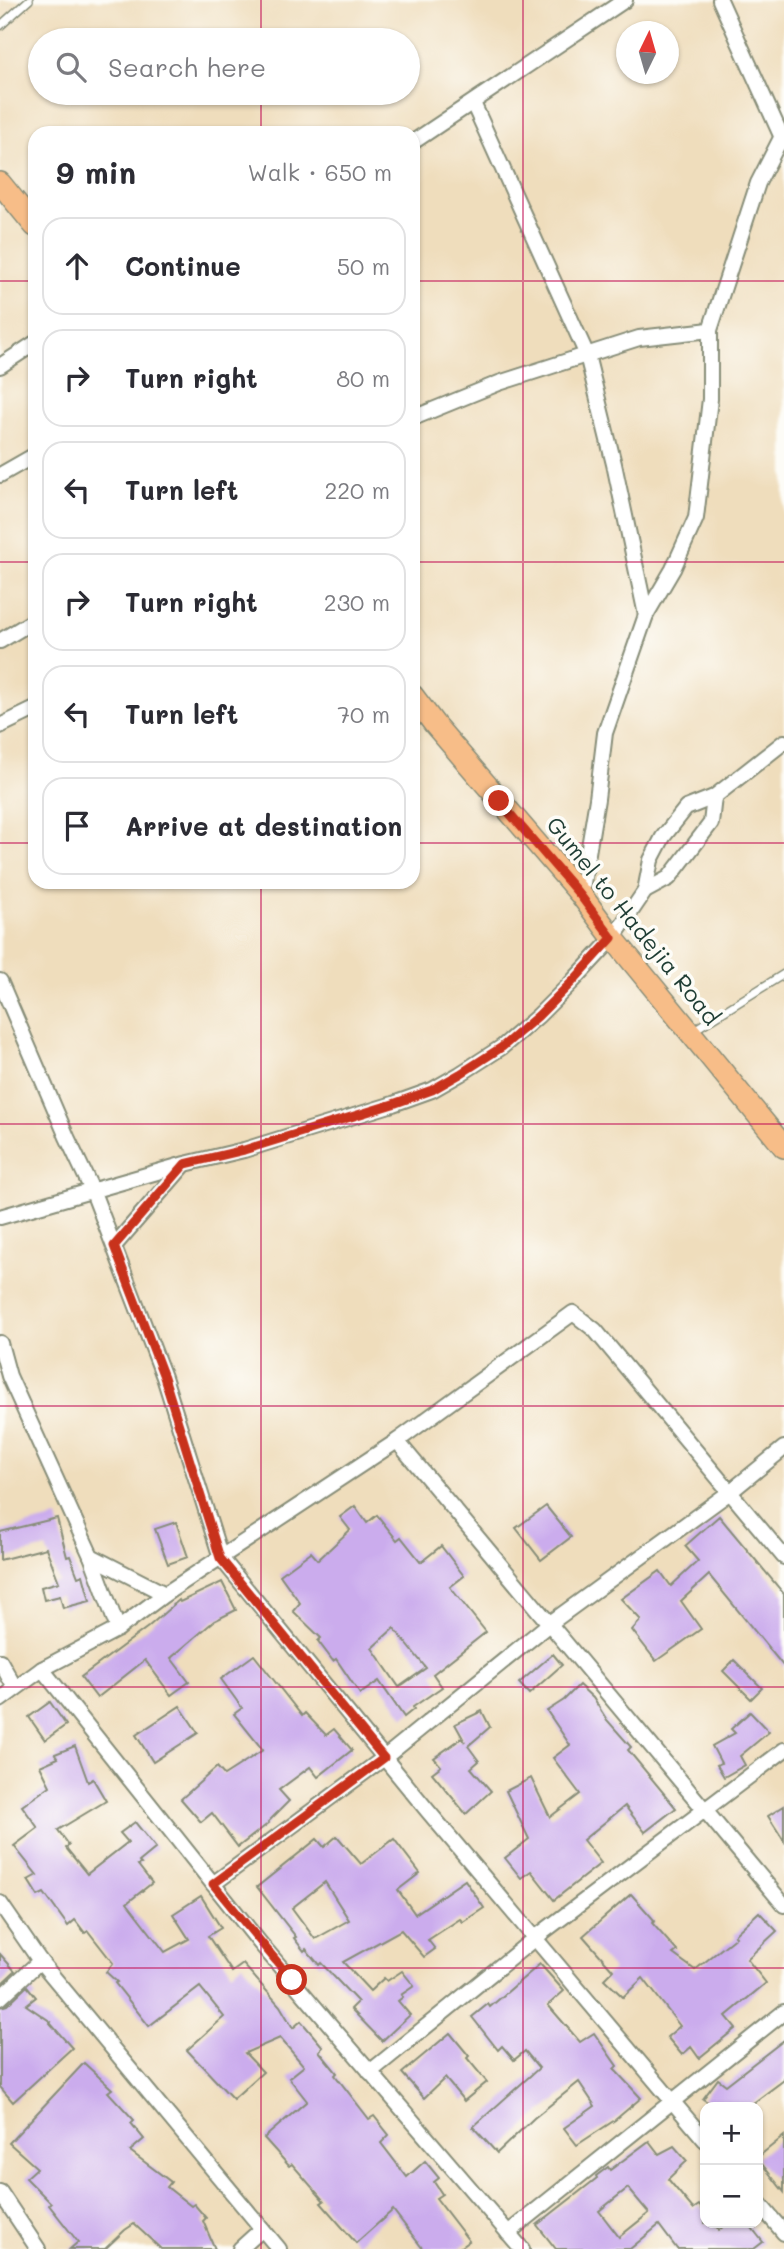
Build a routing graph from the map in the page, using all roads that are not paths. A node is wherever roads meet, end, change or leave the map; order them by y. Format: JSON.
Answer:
{"nodes":[{"id":1,"x":29,"y":0,"type":"edge"},
{"id":2,"x":625,"y":0,"type":"edge"},
{"id":3,"x":720,"y":0,"type":"edge"},
{"id":4,"x":0,"y":26,"type":"edge"},
{"id":5,"x":473,"y":103,"type":"junction"},
{"id":6,"x":420,"y":137,"type":"edge"},
{"id":7,"x":783,"y":139,"type":"edge"},
{"id":8,"x":0,"y":183,"type":"edge"},
{"id":9,"x":28,"y":217,"type":"edge"},
{"id":10,"x":710,"y":330,"type":"junction"},
{"id":11,"x":28,"y":348,"type":"edge"},
{"id":12,"x":587,"y":355,"type":"junction"},
{"id":13,"x":0,"y":366,"type":"edge"},
{"id":14,"x":420,"y":415,"type":"edge"},
{"id":15,"x":28,"y":458,"type":"edge"},
{"id":16,"x":0,"y":475,"type":"edge"},
{"id":17,"x":646,"y":615,"type":"junction"},
{"id":18,"x":28,"y":624,"type":"edge"},
{"id":19,"x":1,"y":639,"type":"edge"},
{"id":20,"x":420,"y":705,"type":"edge"},
{"id":21,"x":28,"y":712,"type":"edge"},
{"id":22,"x":0,"y":726,"type":"edge"},
{"id":23,"x":784,"y":742,"type":"edge"},
{"id":24,"x":714,"y":797,"type":"junction"},
{"id":25,"x":646,"y":891,"type":"junction"},
{"id":26,"x":580,"y":895,"type":"junction"},
{"id":27,"x":612,"y":938,"type":"junction"},
{"id":28,"x":784,"y":974,"type":"edge"},
{"id":29,"x":0,"y":981,"type":"edge"},
{"id":30,"x":690,"y":1032,"type":"junction"},
{"id":31,"x":784,"y":1147,"type":"edge"},
{"id":32,"x":185,"y":1164,"type":"junction"},
{"id":33,"x":93,"y":1192,"type":"junction"},
{"id":34,"x":0,"y":1217,"type":"edge"},
{"id":35,"x":114,"y":1246,"type":"junction"},
{"id":36,"x":0,"y":1343,"type":"edge"},
{"id":37,"x":397,"y":1441,"type":"junction"},
{"id":38,"x":784,"y":1448,"type":"edge"},
{"id":39,"x":730,"y":1492,"type":"junction"},
{"id":40,"x":91,"y":1556,"type":"junction"},
{"id":41,"x":220,"y":1558,"type":"junction"},
{"id":42,"x":784,"y":1558,"type":"edge"},
{"id":43,"x":165,"y":1594,"type":"junction"},
{"id":44,"x":549,"y":1624,"type":"junction"},
{"id":45,"x":118,"y":1629,"type":"junction"},
{"id":46,"x":0,"y":1661,"type":"edge"},
{"id":47,"x":42,"y":1669,"type":"junction"},
{"id":48,"x":15,"y":1688,"type":"junction"},
{"id":49,"x":0,"y":1700,"type":"edge"},
{"id":50,"x":784,"y":1750,"type":"edge"},
{"id":51,"x":384,"y":1758,"type":"junction"},
{"id":52,"x":705,"y":1810,"type":"junction"},
{"id":53,"x":213,"y":1884,"type":"junction"},
{"id":54,"x":0,"y":1903,"type":"edge"},
{"id":55,"x":784,"y":1905,"type":"edge"},
{"id":56,"x":535,"y":1938,"type":"junction"},
{"id":57,"x":40,"y":1961,"type":"junction"},
{"id":58,"x":0,"y":1998,"type":"edge"},
{"id":59,"x":784,"y":2012,"type":"edge"},
{"id":60,"x":370,"y":2072,"type":"junction"},
{"id":61,"x":673,"y":2101,"type":"junction"},
{"id":62,"x":700,"y":2134,"type":"edge"},
{"id":63,"x":0,"y":2192,"type":"edge"},
{"id":64,"x":763,"y":2208,"type":"edge"},
{"id":65,"x":262,"y":2229,"type":"junction"},
{"id":66,"x":508,"y":2233,"type":"junction"},
{"id":67,"x":784,"y":2233,"type":"edge"},
{"id":68,"x":38,"y":2249,"type":"edge"},
{"id":69,"x":240,"y":2249,"type":"edge"},
{"id":70,"x":279,"y":2249,"type":"edge"},
{"id":71,"x":522,"y":2249,"type":"edge"}],
"edges":[{"from":1,"to":4,"type":"lane"},
{"from":2,"to":5,"type":"street"},
{"from":3,"to":7,"type":"street"},
{"from":5,"to":6,"type":"street"},
{"from":5,"to":12,"type":"street"},
{"from":7,"to":10,"type":"street"},
{"from":8,"to":9,"type":"main road"},
{"from":10,"to":12,"type":"street"},
{"from":10,"to":17,"type":"street"},
{"from":11,"to":13,"type":"street"},
{"from":12,"to":14,"type":"street"},
{"from":12,"to":17,"type":"street"},
{"from":15,"to":16,"type":"street"},
{"from":17,"to":26,"type":"street"},
{"from":18,"to":19,"type":"street"},
{"from":20,"to":26,"type":"main road","name":"Gumel to Hadejia Road"},
{"from":21,"to":22,"type":"street"},
{"from":23,"to":24,"type":"street"},
{"from":24,"to":25,"type":"street"},
{"from":24,"to":25,"type":"street"},
{"from":25,"to":27,"type":"street"},
{"from":26,"to":27,"type":"main road","name":"Gumel to Hadejia Road"},
{"from":27,"to":30,"type":"main road","name":"Gumel to Hadejia Road"},
{"from":27,"to":32,"type":"street"},
{"from":28,"to":30,"type":"lane"},
{"from":29,"to":33,"type":"street"},
{"from":30,"to":31,"type":"main road","name":"Gumel to Hadejia Road"},
{"from":32,"to":33,"type":"street"},
{"from":32,"to":35,"type":"street"},
{"from":33,"to":34,"type":"street"},
{"from":33,"to":35,"type":"street"},
{"from":35,"to":41,"type":"street"},
{"from":36,"to":40,"type":"street"},
{"from":37,"to":39,"type":"street"},
{"from":37,"to":41,"type":"street"},
{"from":37,"to":44,"type":"street"},
{"from":38,"to":39,"type":"street"},
{"from":39,"to":42,"type":"street"},
{"from":39,"to":44,"type":"street"},
{"from":40,"to":43,"type":"street"},
{"from":40,"to":45,"type":"street"},
{"from":41,"to":43,"type":"street"},
{"from":41,"to":51,"type":"street"},
{"from":43,"to":45,"type":"street"},
{"from":44,"to":51,"type":"street"},
{"from":44,"to":52,"type":"street"},
{"from":45,"to":47,"type":"street"},
{"from":46,"to":48,"type":"street"},
{"from":47,"to":48,"type":"street"},
{"from":47,"to":53,"type":"street"},
{"from":48,"to":49,"type":"street"},
{"from":50,"to":52,"type":"street"},
{"from":51,"to":53,"type":"street"},
{"from":51,"to":56,"type":"street"},
{"from":52,"to":55,"type":"street"},
{"from":52,"to":56,"type":"street"},
{"from":53,"to":60,"type":"street"},
{"from":54,"to":57,"type":"street"},
{"from":56,"to":60,"type":"street"},
{"from":56,"to":61,"type":"street"},
{"from":57,"to":58,"type":"street"},
{"from":57,"to":65,"type":"street"},
{"from":59,"to":61,"type":"street"},
{"from":60,"to":66,"type":"street"},
{"from":61,"to":62,"type":"street"},
{"from":61,"to":66,"type":"street"},
{"from":63,"to":68,"type":"street"},
{"from":64,"to":67,"type":"street"},
{"from":65,"to":69,"type":"street"},
{"from":65,"to":70,"type":"street"},
{"from":66,"to":71,"type":"street"}]}
